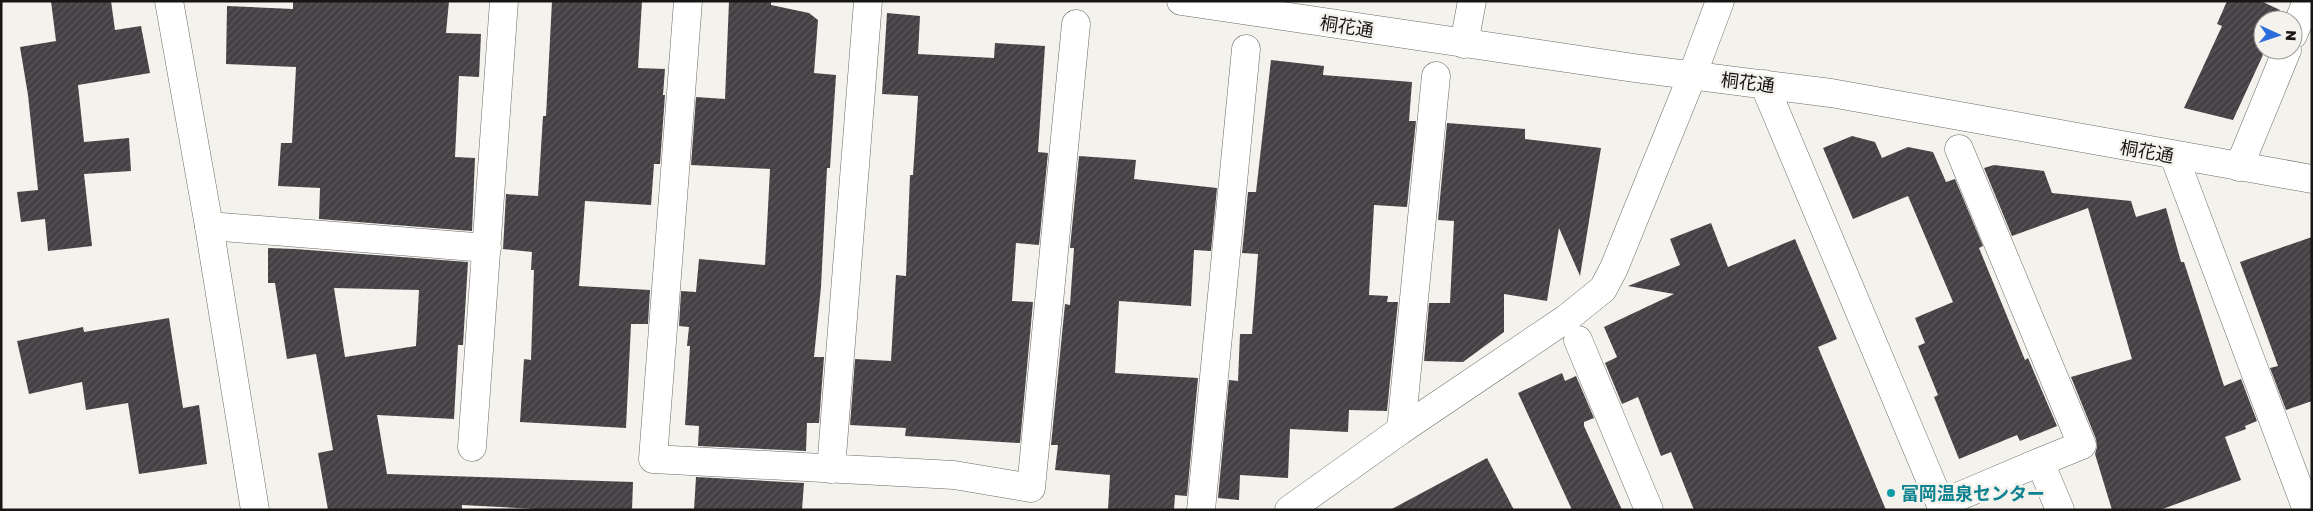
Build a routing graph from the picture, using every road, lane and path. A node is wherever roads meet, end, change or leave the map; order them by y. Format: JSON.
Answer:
{"nodes":[{"id":1,"x":169,"y":1,"type":"edge"},
{"id":2,"x":504,"y":1,"type":"edge"},
{"id":3,"x":688,"y":1,"type":"edge"},
{"id":4,"x":868,"y":1,"type":"edge"},
{"id":5,"x":1181,"y":1,"type":"edge"},
{"id":6,"x":1472,"y":1,"type":"edge"},
{"id":7,"x":1720,"y":1,"type":"edge"},
{"id":8,"x":1269,"y":8,"type":"edge"},
{"id":9,"x":1076,"y":24,"type":"dead end"},
{"id":10,"x":1464,"y":44,"type":"junction"},
{"id":11,"x":1246,"y":49,"type":"dead end"},
{"id":12,"x":2283,"y":60,"type":"edge"},
{"id":13,"x":1436,"y":76,"type":"dead end"},
{"id":14,"x":1692,"y":76,"type":"junction"},
{"id":15,"x":1764,"y":84,"type":"junction"},
{"id":16,"x":1959,"y":149,"type":"dead end"},
{"id":17,"x":2174,"y":156,"type":"junction"},
{"id":18,"x":2238,"y":167,"type":"junction"},
{"id":19,"x":2312,"y":179,"type":"edge"},
{"id":20,"x":210,"y":226,"type":"junction"},
{"id":21,"x":487,"y":248,"type":"junction"},
{"id":22,"x":1578,"y":340,"type":"dead end"},
{"id":23,"x":1401,"y":430,"type":"junction"},
{"id":24,"x":472,"y":447,"type":"dead end"},
{"id":25,"x":2040,"y":462,"type":"junction"},
{"id":26,"x":831,"y":469,"type":"junction"},
{"id":27,"x":1942,"y":507,"type":"edge"},
{"id":28,"x":255,"y":510,"type":"edge"},
{"id":29,"x":1200,"y":510,"type":"edge"},
{"id":30,"x":1289,"y":510,"type":"edge"},
{"id":31,"x":1649,"y":510,"type":"edge"},
{"id":32,"x":2060,"y":510,"type":"edge"},
{"id":33,"x":2306,"y":510,"type":"edge"}],
"edges":[{"from":1,"to":20,"type":"street"},
{"from":2,"to":21,"type":"street"},
{"from":3,"to":26,"type":"street"},
{"from":4,"to":26,"type":"street"},
{"from":5,"to":8,"type":"street","name":"桐花通"},
{"from":6,"to":10,"type":"street"},
{"from":7,"to":14,"type":"street"},
{"from":8,"to":10,"type":"street","name":"桐花通"},
{"from":9,"to":26,"type":"street"},
{"from":10,"to":14,"type":"street","name":"桐花通"},
{"from":11,"to":29,"type":"street"},
{"from":12,"to":18,"type":"street"},
{"from":13,"to":23,"type":"street"},
{"from":14,"to":15,"type":"street","name":"桐花通"},
{"from":14,"to":23,"type":"street"},
{"from":15,"to":17,"type":"street","name":"桐花通"},
{"from":15,"to":27,"type":"street"},
{"from":16,"to":25,"type":"street"},
{"from":17,"to":18,"type":"street","name":"桐花通"},
{"from":17,"to":33,"type":"street"},
{"from":18,"to":19,"type":"street","name":"桐花通"},
{"from":20,"to":21,"type":"street"},
{"from":20,"to":28,"type":"street"},
{"from":21,"to":24,"type":"street"},
{"from":22,"to":31,"type":"street"},
{"from":23,"to":30,"type":"street"},
{"from":25,"to":27,"type":"street"},
{"from":25,"to":32,"type":"street"}]}
